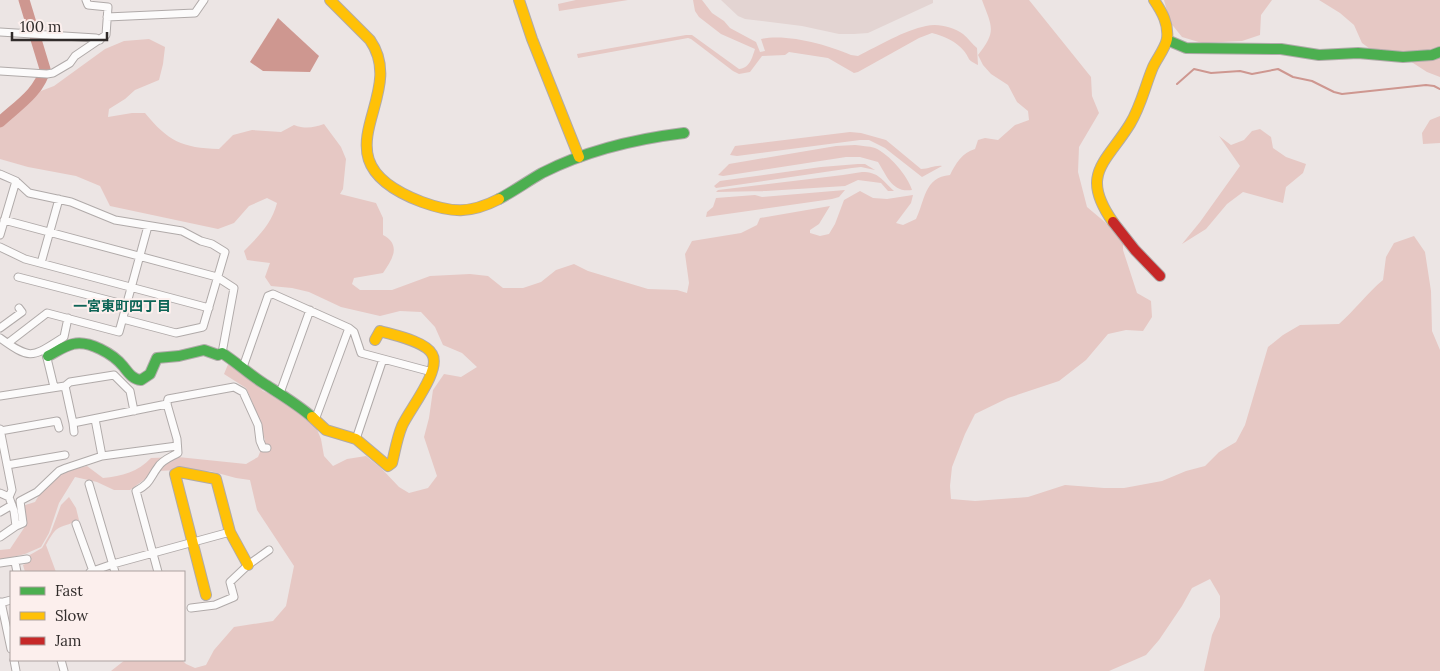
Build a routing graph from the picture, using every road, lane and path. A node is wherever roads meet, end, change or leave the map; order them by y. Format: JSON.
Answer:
{"nodes":[{"id":1,"x":86,"y":0,"type":"edge"},
{"id":2,"x":204,"y":0,"type":"edge"},
{"id":3,"x":330,"y":0,"type":"edge"},
{"id":4,"x":519,"y":0,"type":"edge"},
{"id":5,"x":1154,"y":0,"type":"edge"},
{"id":6,"x":107,"y":17,"type":"junction"},
{"id":7,"x":0,"y":32,"type":"edge"},
{"id":8,"x":100,"y":40,"type":"junction"},
{"id":9,"x":1167,"y":40,"type":"junction"},
{"id":10,"x":1440,"y":52,"type":"edge"},
{"id":11,"x":0,"y":71,"type":"edge"},
{"id":12,"x":684,"y":133,"type":"dead end"},
{"id":13,"x":579,"y":157,"type":"junction"},
{"id":14,"x":0,"y":174,"type":"edge"},
{"id":15,"x":16,"y":181,"type":"junction"},
{"id":16,"x":59,"y":199,"type":"junction"},
{"id":17,"x":4,"y":220,"type":"junction"},
{"id":18,"x":148,"y":226,"type":"junction"},
{"id":19,"x":50,"y":232,"type":"junction"},
{"id":20,"x":0,"y":233,"type":"edge"},
{"id":21,"x":0,"y":247,"type":"edge"},
{"id":22,"x":140,"y":256,"type":"junction"},
{"id":23,"x":41,"y":264,"type":"junction"},
{"id":24,"x":1160,"y":276,"type":"dead end"},
{"id":25,"x":18,"y":277,"type":"dead end"},
{"id":26,"x":217,"y":277,"type":"junction"},
{"id":27,"x":132,"y":287,"type":"junction"},
{"id":28,"x":126,"y":305,"type":"junction"},
{"id":29,"x":19,"y":308,"type":"dead end"},
{"id":30,"x":209,"y":308,"type":"junction"},
{"id":31,"x":310,"y":310,"type":"junction"},
{"id":32,"x":68,"y":318,"type":"junction"},
{"id":33,"x":123,"y":319,"type":"junction"},
{"id":34,"x":0,"y":328,"type":"edge"},
{"id":35,"x":349,"y":328,"type":"junction"},
{"id":36,"x":0,"y":338,"type":"edge"},
{"id":37,"x":375,"y":340,"type":"dead end"},
{"id":38,"x":8,"y":344,"type":"junction"},
{"id":39,"x":45,"y":353,"type":"junction"},
{"id":40,"x":222,"y":353,"type":"junction"},
{"id":41,"x":384,"y":359,"type":"junction"},
{"id":42,"x":243,"y":367,"type":"junction"},
{"id":43,"x":432,"y":372,"type":"junction"},
{"id":44,"x":65,"y":386,"type":"junction"},
{"id":45,"x":54,"y":387,"type":"junction"},
{"id":46,"x":280,"y":393,"type":"junction"},
{"id":47,"x":0,"y":396,"type":"edge"},
{"id":48,"x":167,"y":404,"type":"junction"},
{"id":49,"x":134,"y":411,"type":"junction"},
{"id":50,"x":94,"y":419,"type":"junction"},
{"id":51,"x":315,"y":420,"type":"junction"},
{"id":52,"x":73,"y":423,"type":"junction"},
{"id":53,"x":59,"y":428,"type":"dead end"},
{"id":54,"x":0,"y":430,"type":"edge"},
{"id":55,"x":74,"y":432,"type":"dead end"},
{"id":56,"x":356,"y":439,"type":"junction"},
{"id":57,"x":178,"y":446,"type":"junction"},
{"id":58,"x":267,"y":448,"type":"dead end"},
{"id":59,"x":65,"y":454,"type":"dead end"},
{"id":60,"x":102,"y":456,"type":"junction"},
{"id":61,"x":7,"y":465,"type":"junction"},
{"id":62,"x":89,"y":484,"type":"dead end"},
{"id":63,"x":0,"y":493,"type":"edge"},
{"id":64,"x":9,"y":497,"type":"junction"},
{"id":65,"x":12,"y":505,"type":"junction"},
{"id":66,"x":0,"y":512,"type":"edge"},
{"id":67,"x":76,"y":524,"type":"dead end"},
{"id":68,"x":16,"y":526,"type":"junction"},
{"id":69,"x":230,"y":532,"type":"junction"},
{"id":70,"x":0,"y":537,"type":"edge"},
{"id":71,"x":192,"y":543,"type":"junction"},
{"id":72,"x":270,"y":550,"type":"dead end"},
{"id":73,"x":153,"y":554,"type":"junction"},
{"id":74,"x":27,"y":559,"type":"dead end"},
{"id":75,"x":15,"y":562,"type":"junction"},
{"id":76,"x":0,"y":563,"type":"edge"},
{"id":77,"x":113,"y":564,"type":"junction"},
{"id":78,"x":248,"y":566,"type":"junction"},
{"id":79,"x":17,"y":571,"type":"edge"},
{"id":80,"x":91,"y":571,"type":"edge"},
{"id":81,"x":94,"y":571,"type":"edge"},
{"id":82,"x":115,"y":571,"type":"edge"},
{"id":83,"x":158,"y":571,"type":"edge"},
{"id":84,"x":206,"y":595,"type":"dead end"},
{"id":85,"x":0,"y":602,"type":"edge"},
{"id":86,"x":191,"y":608,"type":"dead end"},
{"id":87,"x":10,"y":645,"type":"edge"}],
"edges":[{"from":1,"to":6,"type":"street"},
{"from":2,"to":6,"type":"street"},
{"from":3,"to":13,"type":"street"},
{"from":4,"to":13,"type":"street"},
{"from":5,"to":9,"type":"street"},
{"from":6,"to":8,"type":"street"},
{"from":7,"to":8,"type":"street"},
{"from":8,"to":11,"type":"street"},
{"from":9,"to":10,"type":"street"},
{"from":9,"to":24,"type":"street"},
{"from":12,"to":13,"type":"street"},
{"from":14,"to":15,"type":"street"},
{"from":15,"to":16,"type":"street"},
{"from":15,"to":17,"type":"street"},
{"from":16,"to":18,"type":"street"},
{"from":16,"to":19,"type":"street"},
{"from":17,"to":19,"type":"street"},
{"from":17,"to":20,"type":"street"},
{"from":18,"to":22,"type":"street"},
{"from":18,"to":26,"type":"street"},
{"from":19,"to":22,"type":"street"},
{"from":19,"to":23,"type":"street"},
{"from":21,"to":23,"type":"street"},
{"from":22,"to":26,"type":"street"},
{"from":22,"to":27,"type":"street"},
{"from":23,"to":27,"type":"street"},
{"from":25,"to":28,"type":"street"},
{"from":26,"to":30,"type":"street"},
{"from":26,"to":40,"type":"street"},
{"from":27,"to":28,"type":"street"},
{"from":27,"to":30,"type":"street"},
{"from":28,"to":33,"type":"street"},
{"from":29,"to":34,"type":"street"},
{"from":30,"to":33,"type":"street"},
{"from":31,"to":35,"type":"street"},
{"from":31,"to":42,"type":"street"},
{"from":31,"to":46,"type":"street"},
{"from":32,"to":33,"type":"street"},
{"from":32,"to":38,"type":"street"},
{"from":32,"to":39,"type":"street"},
{"from":35,"to":41,"type":"street"},
{"from":35,"to":51,"type":"street"},
{"from":36,"to":38,"type":"street"},
{"from":37,"to":43,"type":"street"},
{"from":38,"to":39,"type":"street"},
{"from":39,"to":40,"type":"street"},
{"from":39,"to":45,"type":"street"},
{"from":40,"to":42,"type":"street"},
{"from":41,"to":43,"type":"street"},
{"from":41,"to":56,"type":"street"},
{"from":42,"to":46,"type":"street"},
{"from":43,"to":56,"type":"street"},
{"from":44,"to":45,"type":"street"},
{"from":44,"to":49,"type":"street"},
{"from":44,"to":52,"type":"street"},
{"from":45,"to":47,"type":"street"},
{"from":46,"to":51,"type":"street"},
{"from":48,"to":49,"type":"street"},
{"from":48,"to":57,"type":"street"},
{"from":48,"to":58,"type":"street"},
{"from":49,"to":50,"type":"street"},
{"from":50,"to":52,"type":"street"},
{"from":50,"to":60,"type":"street"},
{"from":51,"to":56,"type":"street"},
{"from":52,"to":55,"type":"street"},
{"from":53,"to":54,"type":"street"},
{"from":54,"to":61,"type":"street"},
{"from":57,"to":60,"type":"street"},
{"from":57,"to":73,"type":"street"},
{"from":59,"to":61,"type":"street"},
{"from":60,"to":68,"type":"street"},
{"from":61,"to":64,"type":"street"},
{"from":62,"to":77,"type":"street"},
{"from":63,"to":64,"type":"street"},
{"from":64,"to":65,"type":"street"},
{"from":65,"to":66,"type":"street"},
{"from":65,"to":68,"type":"street"},
{"from":67,"to":80,"type":"street"},
{"from":68,"to":70,"type":"street"},
{"from":69,"to":71,"type":"street"},
{"from":69,"to":71,"type":"street"},
{"from":69,"to":78,"type":"street"},
{"from":71,"to":73,"type":"street"},
{"from":71,"to":84,"type":"street"},
{"from":72,"to":78,"type":"street"},
{"from":73,"to":77,"type":"street"},
{"from":73,"to":83,"type":"street"},
{"from":74,"to":75,"type":"street"},
{"from":75,"to":76,"type":"street"},
{"from":75,"to":79,"type":"street"},
{"from":77,"to":81,"type":"street"},
{"from":77,"to":82,"type":"street"},
{"from":78,"to":86,"type":"street"},
{"from":85,"to":87,"type":"street"}]}
